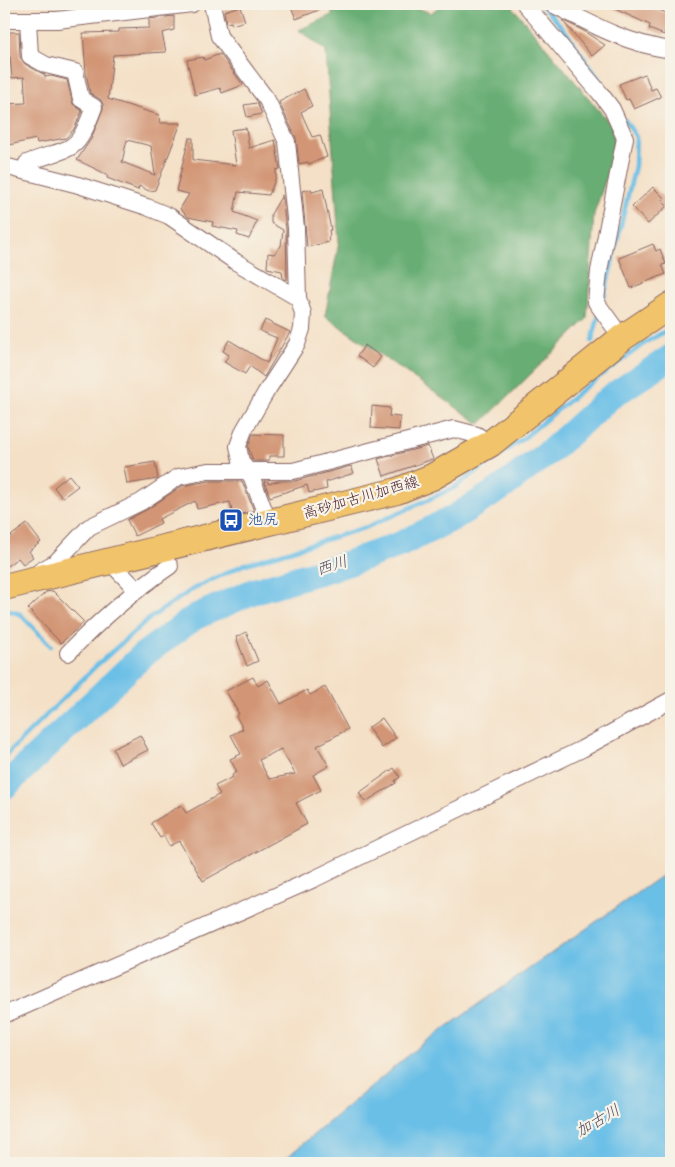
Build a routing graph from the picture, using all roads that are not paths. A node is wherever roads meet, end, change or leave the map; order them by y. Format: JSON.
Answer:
{"nodes":[{"id":1,"x":192,"y":4,"type":"edge"},
{"id":2,"x":212,"y":4,"type":"edge"},
{"id":3,"x":552,"y":4,"type":"edge"},
{"id":4,"x":534,"y":6,"type":"edge"},
{"id":5,"x":571,"y":8,"type":"edge"},
{"id":6,"x":56,"y":12,"type":"edge"},
{"id":7,"x":4,"y":20,"type":"edge"},
{"id":8,"x":28,"y":20,"type":"junction"},
{"id":9,"x":671,"y":50,"type":"edge"},
{"id":10,"x":4,"y":166,"type":"edge"},
{"id":11,"x":24,"y":171,"type":"junction"},
{"id":12,"x":298,"y":298,"type":"junction"},
{"id":13,"x":671,"y":305,"type":"edge"},
{"id":14,"x":622,"y":338,"type":"junction"},
{"id":15,"x":490,"y":444,"type":"junction"},
{"id":16,"x":248,"y":470,"type":"junction"},
{"id":17,"x":269,"y":523,"type":"junction"},
{"id":18,"x":110,"y":562,"type":"junction"},
{"id":19,"x":170,"y":566,"type":"dead end"},
{"id":20,"x":11,"y":586,"type":"edge"},
{"id":21,"x":136,"y":589,"type":"junction"},
{"id":22,"x":68,"y":653,"type":"dead end"},
{"id":23,"x":671,"y":700,"type":"edge"},
{"id":24,"x":4,"y":1015,"type":"edge"}],
"edges":[{"from":1,"to":6,"type":"street"},
{"from":2,"to":12,"type":"street"},
{"from":3,"to":5,"type":"street"},
{"from":4,"to":14,"type":"street"},
{"from":5,"to":9,"type":"street"},
{"from":6,"to":8,"type":"street"},
{"from":7,"to":8,"type":"street"},
{"from":8,"to":11,"type":"street"},
{"from":10,"to":11,"type":"street"},
{"from":11,"to":12,"type":"street"},
{"from":12,"to":16,"type":"street"},
{"from":13,"to":14,"type":"main road","name":"高砂加古川加西線"},
{"from":14,"to":15,"type":"main road","name":"高砂加古川加西線"},
{"from":15,"to":16,"type":"street"},
{"from":15,"to":17,"type":"main road","name":"高砂加古川加西線"},
{"from":16,"to":17,"type":"street"},
{"from":16,"to":20,"type":"street"},
{"from":17,"to":18,"type":"main road","name":"高砂加古川加西線"},
{"from":18,"to":20,"type":"main road","name":"高砂加古川加西線"},
{"from":18,"to":21,"type":"street"},
{"from":19,"to":21,"type":"street"},
{"from":21,"to":22,"type":"street"},
{"from":23,"to":24,"type":"street"}]}
